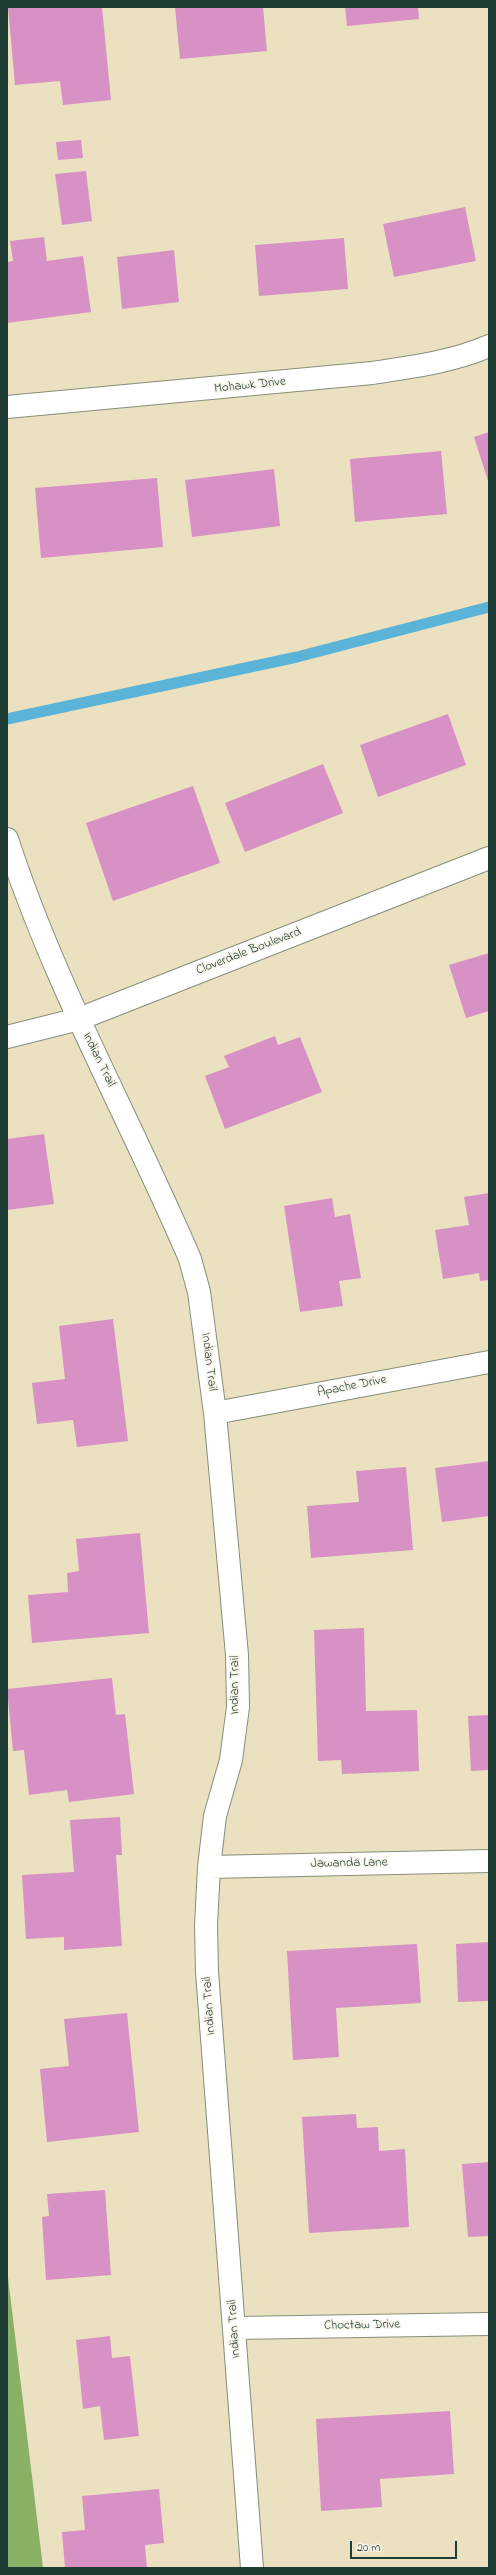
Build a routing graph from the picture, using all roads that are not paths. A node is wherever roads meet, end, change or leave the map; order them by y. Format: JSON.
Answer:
{"nodes":[{"id":1,"x":489,"y":346,"type":"edge"},
{"id":2,"x":7,"y":407,"type":"edge"},
{"id":3,"x":7,"y":839,"type":"edge"},
{"id":4,"x":489,"y":858,"type":"edge"},
{"id":5,"x":79,"y":1019,"type":"junction"},
{"id":6,"x":7,"y":1037,"type":"edge"},
{"id":7,"x":489,"y":1362,"type":"edge"},
{"id":8,"x":215,"y":1413,"type":"junction"},
{"id":9,"x":489,"y":1861,"type":"edge"},
{"id":10,"x":209,"y":1867,"type":"junction"},
{"id":11,"x":489,"y":2324,"type":"edge"},
{"id":12,"x":235,"y":2328,"type":"junction"},
{"id":13,"x":252,"y":2568,"type":"edge"}],
"edges":[{"from":1,"to":2,"type":"street","name":"Mohawk Drive"},
{"from":3,"to":5,"type":"street","name":"Indian Trail"},
{"from":4,"to":5,"type":"street","name":"Cloverdale Boulevard"},
{"from":5,"to":6,"type":"street","name":"Cloverdale Boulevard"},
{"from":5,"to":8,"type":"street","name":"Indian Trail"},
{"from":7,"to":8,"type":"street","name":"Apache Drive"},
{"from":8,"to":10,"type":"street","name":"Indian Trail"},
{"from":9,"to":10,"type":"street","name":"Jawanda Lane"},
{"from":10,"to":12,"type":"street","name":"Indian Trail"},
{"from":11,"to":12,"type":"street","name":"Choctaw Drive"},
{"from":12,"to":13,"type":"street","name":"Indian Trail"}]}
